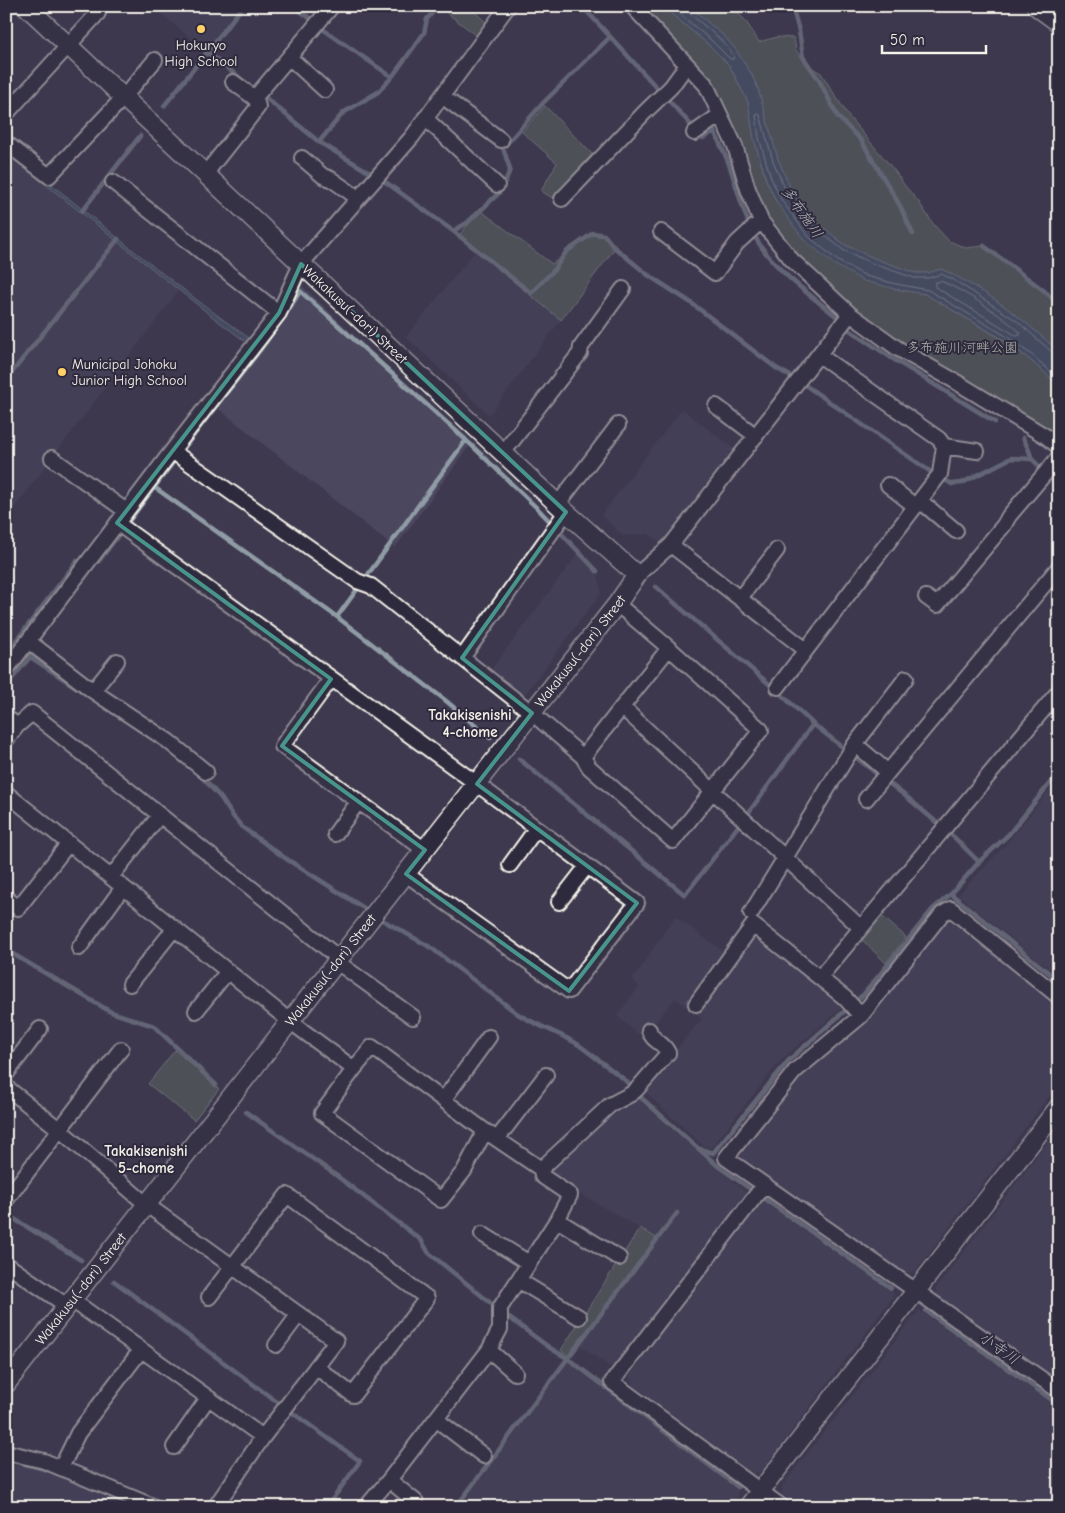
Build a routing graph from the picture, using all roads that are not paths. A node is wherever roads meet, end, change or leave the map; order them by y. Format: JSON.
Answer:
{"nodes":[{"id":1,"x":26,"y":6,"type":"edge"},
{"id":2,"x":332,"y":6,"type":"edge"},
{"id":3,"x":508,"y":6,"type":"edge"},
{"id":4,"x":632,"y":6,"type":"edge"},
{"id":5,"x":1036,"y":6,"type":"edge"},
{"id":6,"x":98,"y":12,"type":"dead end"},
{"id":7,"x":1059,"y":23,"type":"edge"},
{"id":8,"x":68,"y":45,"type":"junction"},
{"id":9,"x":289,"y":57,"type":"junction"},
{"id":10,"x":156,"y":60,"type":"dead end"},
{"id":11,"x":687,"y":64,"type":"junction"},
{"id":12,"x":233,"y":82,"type":"dead end"},
{"id":13,"x":325,"y":90,"type":"dead end"},
{"id":14,"x":442,"y":96,"type":"junction"},
{"id":15,"x":124,"y":97,"type":"junction"},
{"id":16,"x":256,"y":99,"type":"junction"},
{"id":17,"x":6,"y":114,"type":"edge"},
{"id":18,"x":720,"y":115,"type":"junction"},
{"id":19,"x":429,"y":121,"type":"junction"},
{"id":20,"x":697,"y":131,"type":"dead end"},
{"id":21,"x":501,"y":140,"type":"dead end"},
{"id":22,"x":6,"y":143,"type":"edge"},
{"id":23,"x":302,"y":158,"type":"dead end"},
{"id":24,"x":206,"y":173,"type":"junction"},
{"id":25,"x":113,"y":182,"type":"dead end"},
{"id":26,"x":497,"y":185,"type":"dead end"},
{"id":27,"x":358,"y":198,"type":"junction"},
{"id":28,"x":562,"y":200,"type":"dead end"},
{"id":29,"x":755,"y":227,"type":"junction"},
{"id":30,"x":661,"y":232,"type":"dead end"},
{"id":31,"x":301,"y":264,"type":"junction"},
{"id":32,"x":623,"y":289,"type":"dead end"},
{"id":33,"x":279,"y":313,"type":"junction"},
{"id":34,"x":850,"y":314,"type":"junction"},
{"id":35,"x":819,"y":355,"type":"junction"},
{"id":36,"x":716,"y":406,"type":"dead end"},
{"id":37,"x":618,"y":425,"type":"dead end"},
{"id":38,"x":756,"y":436,"type":"junction"},
{"id":39,"x":944,"y":446,"type":"junction"},
{"id":40,"x":1059,"y":447,"type":"edge"},
{"id":41,"x":977,"y":451,"type":"dead end"},
{"id":42,"x":503,"y":453,"type":"junction"},
{"id":43,"x":177,"y":454,"type":"junction"},
{"id":44,"x":1059,"y":457,"type":"edge"},
{"id":45,"x":52,"y":458,"type":"dead end"},
{"id":46,"x":888,"y":485,"type":"dead end"},
{"id":47,"x":917,"y":504,"type":"junction"},
{"id":48,"x":126,"y":511,"type":"junction"},
{"id":49,"x":559,"y":517,"type":"junction"},
{"id":50,"x":122,"y":527,"type":"junction"},
{"id":51,"x":956,"y":531,"type":"dead end"},
{"id":52,"x":671,"y":545,"type":"junction"},
{"id":53,"x":777,"y":550,"type":"dead end"},
{"id":54,"x":1059,"y":567,"type":"edge"},
{"id":55,"x":637,"y":575,"type":"junction"},
{"id":56,"x":926,"y":597,"type":"dead end"},
{"id":57,"x":740,"y":598,"type":"junction"},
{"id":58,"x":617,"y":604,"type":"junction"},
{"id":59,"x":23,"y":647,"type":"junction"},
{"id":60,"x":669,"y":648,"type":"junction"},
{"id":61,"x":806,"y":650,"type":"junction"},
{"id":62,"x":462,"y":658,"type":"junction"},
{"id":63,"x":117,"y":661,"type":"dead end"},
{"id":64,"x":6,"y":670,"type":"edge"},
{"id":65,"x":906,"y":678,"type":"dead end"},
{"id":66,"x":331,"y":679,"type":"junction"},
{"id":67,"x":778,"y":687,"type":"dead end"},
{"id":68,"x":93,"y":691,"type":"junction"},
{"id":69,"x":1059,"y":691,"type":"edge"},
{"id":70,"x":622,"y":707,"type":"junction"},
{"id":71,"x":532,"y":713,"type":"junction"},
{"id":72,"x":12,"y":722,"type":"edge"},
{"id":73,"x":6,"y":740,"type":"edge"},
{"id":74,"x":852,"y":749,"type":"junction"},
{"id":75,"x":582,"y":757,"type":"junction"},
{"id":76,"x":206,"y":772,"type":"dead end"},
{"id":77,"x":885,"y":776,"type":"junction"},
{"id":78,"x":477,"y":784,"type":"junction"},
{"id":79,"x":712,"y":790,"type":"junction"},
{"id":80,"x":6,"y":793,"type":"edge"},
{"id":81,"x":866,"y":799,"type":"dead end"},
{"id":82,"x":358,"y":802,"type":"junction"},
{"id":83,"x":160,"y":815,"type":"junction"},
{"id":84,"x":536,"y":828,"type":"junction"},
{"id":85,"x":335,"y":834,"type":"dead end"},
{"id":86,"x":69,"y":843,"type":"junction"},
{"id":87,"x":425,"y":850,"type":"junction"},
{"id":88,"x":785,"y":858,"type":"junction"},
{"id":89,"x":510,"y":865,"type":"dead end"},
{"id":90,"x":587,"y":866,"type":"junction"},
{"id":91,"x":406,"y":874,"type":"junction"},
{"id":92,"x":110,"y":877,"type":"junction"},
{"id":93,"x":123,"y":887,"type":"junction"},
{"id":94,"x":6,"y":898,"type":"edge"},
{"id":95,"x":559,"y":902,"type":"dead end"},
{"id":96,"x":751,"y":913,"type":"dead end"},
{"id":97,"x":861,"y":928,"type":"junction"},
{"id":98,"x":174,"y":929,"type":"junction"},
{"id":99,"x":79,"y":948,"type":"dead end"},
{"id":100,"x":339,"y":960,"type":"junction"},
{"id":101,"x":825,"y":971,"type":"dead end"},
{"id":102,"x":228,"y":972,"type":"junction"},
{"id":103,"x":130,"y":984,"type":"dead end"},
{"id":104,"x":1059,"y":997,"type":"edge"},
{"id":105,"x":696,"y":1004,"type":"dead end"},
{"id":106,"x":196,"y":1011,"type":"dead end"},
{"id":107,"x":859,"y":1013,"type":"junction"},
{"id":108,"x":413,"y":1017,"type":"dead end"},
{"id":109,"x":290,"y":1022,"type":"junction"},
{"id":110,"x":40,"y":1029,"type":"dead end"},
{"id":111,"x":649,"y":1030,"type":"dead end"},
{"id":112,"x":489,"y":1037,"type":"dead end"},
{"id":113,"x":121,"y":1050,"type":"dead end"},
{"id":114,"x":354,"y":1069,"type":"junction"},
{"id":115,"x":6,"y":1074,"type":"edge"},
{"id":116,"x":546,"y":1075,"type":"dead end"},
{"id":117,"x":6,"y":1087,"type":"edge"},
{"id":118,"x":444,"y":1099,"type":"junction"},
{"id":119,"x":1059,"y":1107,"type":"edge"},
{"id":120,"x":60,"y":1130,"type":"junction"},
{"id":121,"x":485,"y":1131,"type":"junction"},
{"id":122,"x":497,"y":1139,"type":"junction"},
{"id":123,"x":541,"y":1169,"type":"junction"},
{"id":124,"x":759,"y":1190,"type":"junction"},
{"id":125,"x":6,"y":1200,"type":"edge"},
{"id":126,"x":147,"y":1205,"type":"junction"},
{"id":127,"x":557,"y":1220,"type":"junction"},
{"id":128,"x":482,"y":1234,"type":"dead end"},
{"id":129,"x":619,"y":1258,"type":"dead end"},
{"id":130,"x":529,"y":1263,"type":"junction"},
{"id":131,"x":7,"y":1265,"type":"edge"},
{"id":132,"x":233,"y":1266,"type":"junction"},
{"id":133,"x":518,"y":1280,"type":"junction"},
{"id":134,"x":915,"y":1291,"type":"junction"},
{"id":135,"x":209,"y":1297,"type":"dead end"},
{"id":136,"x":70,"y":1303,"type":"junction"},
{"id":137,"x":299,"y":1314,"type":"junction"},
{"id":138,"x":579,"y":1316,"type":"dead end"},
{"id":139,"x":276,"y":1345,"type":"dead end"},
{"id":140,"x":141,"y":1350,"type":"junction"},
{"id":141,"x":489,"y":1350,"type":"junction"},
{"id":142,"x":316,"y":1367,"type":"junction"},
{"id":143,"x":515,"y":1372,"type":"dead end"},
{"id":144,"x":6,"y":1384,"type":"edge"},
{"id":145,"x":1059,"y":1392,"type":"edge"},
{"id":146,"x":208,"y":1398,"type":"junction"},
{"id":147,"x":437,"y":1420,"type":"junction"},
{"id":148,"x":263,"y":1437,"type":"junction"},
{"id":149,"x":174,"y":1446,"type":"dead end"},
{"id":150,"x":6,"y":1452,"type":"edge"},
{"id":151,"x":484,"y":1456,"type":"dead end"},
{"id":152,"x":61,"y":1468,"type":"junction"},
{"id":153,"x":389,"y":1480,"type":"junction"},
{"id":154,"x":761,"y":1491,"type":"junction"},
{"id":155,"x":416,"y":1502,"type":"dead end"},
{"id":156,"x":155,"y":1507,"type":"edge"},
{"id":157,"x":214,"y":1507,"type":"edge"},
{"id":158,"x":366,"y":1507,"type":"edge"},
{"id":159,"x":748,"y":1507,"type":"edge"},
{"id":160,"x":782,"y":1507,"type":"edge"}],
"edges":[{"from":1,"to":8,"type":"street","name":"Wakakusu(-dori) Street"},
{"from":2,"to":9,"type":"street"},
{"from":3,"to":14,"type":"street"},
{"from":4,"to":11,"type":"street"},
{"from":5,"to":7,"type":"street"},
{"from":6,"to":8,"type":"street"},
{"from":8,"to":15,"type":"street","name":"Wakakusu(-dori) Street"},
{"from":8,"to":17,"type":"street"},
{"from":9,"to":13,"type":"street"},
{"from":9,"to":16,"type":"street"},
{"from":10,"to":15,"type":"street"},
{"from":11,"to":18,"type":"street"},
{"from":11,"to":28,"type":"street"},
{"from":12,"to":16,"type":"street"},
{"from":14,"to":19,"type":"street"},
{"from":14,"to":21,"type":"street"},
{"from":15,"to":22,"type":"street"},
{"from":15,"to":24,"type":"street","name":"Wakakusu(-dori) Street"},
{"from":16,"to":24,"type":"street"},
{"from":18,"to":20,"type":"street"},
{"from":18,"to":29,"type":"street"},
{"from":19,"to":26,"type":"street"},
{"from":19,"to":27,"type":"street"},
{"from":23,"to":27,"type":"street"},
{"from":24,"to":31,"type":"street","name":"Wakakusu(-dori) Street"},
{"from":25,"to":33,"type":"street"},
{"from":27,"to":31,"type":"street"},
{"from":29,"to":30,"type":"street"},
{"from":29,"to":34,"type":"street"},
{"from":31,"to":33,"type":"street"},
{"from":31,"to":42,"type":"street","name":"Wakakusu(-dori) Street"},
{"from":32,"to":42,"type":"street"},
{"from":33,"to":43,"type":"street"},
{"from":34,"to":35,"type":"street"},
{"from":34,"to":40,"type":"street"},
{"from":35,"to":38,"type":"street"},
{"from":35,"to":39,"type":"street"},
{"from":36,"to":38,"type":"street"},
{"from":37,"to":49,"type":"street"},
{"from":38,"to":52,"type":"street"},
{"from":39,"to":41,"type":"street"},
{"from":39,"to":47,"type":"street"},
{"from":42,"to":49,"type":"street","name":"Wakakusu(-dori) Street"},
{"from":43,"to":48,"type":"street"},
{"from":43,"to":62,"type":"street"},
{"from":44,"to":56,"type":"street"},
{"from":45,"to":48,"type":"street"},
{"from":46,"to":47,"type":"street"},
{"from":47,"to":51,"type":"street"},
{"from":47,"to":61,"type":"street"},
{"from":48,"to":50,"type":"street"},
{"from":49,"to":55,"type":"street","name":"Wakakusu(-dori) Street"},
{"from":49,"to":62,"type":"street"},
{"from":50,"to":59,"type":"street"},
{"from":50,"to":66,"type":"street"},
{"from":52,"to":55,"type":"street"},
{"from":52,"to":57,"type":"street"},
{"from":53,"to":57,"type":"street"},
{"from":54,"to":77,"type":"street"},
{"from":55,"to":58,"type":"street","name":"Wakakusu(-dori) Street"},
{"from":57,"to":61,"type":"street"},
{"from":58,"to":60,"type":"street"},
{"from":58,"to":71,"type":"street","name":"Wakakusu(-dori) Street"},
{"from":59,"to":64,"type":"street"},
{"from":59,"to":68,"type":"street"},
{"from":60,"to":70,"type":"street"},
{"from":60,"to":79,"type":"street"},
{"from":61,"to":67,"type":"street"},
{"from":62,"to":71,"type":"street"},
{"from":63,"to":68,"type":"street"},
{"from":65,"to":74,"type":"street"},
{"from":66,"to":78,"type":"street"},
{"from":66,"to":82,"type":"street"},
{"from":68,"to":76,"type":"street"},
{"from":69,"to":97,"type":"street"},
{"from":70,"to":75,"type":"street"},
{"from":70,"to":79,"type":"street"},
{"from":71,"to":75,"type":"street"},
{"from":71,"to":78,"type":"street","name":"Wakakusu(-dori) Street"},
{"from":72,"to":73,"type":"street"},
{"from":72,"to":83,"type":"street"},
{"from":74,"to":77,"type":"street"},
{"from":74,"to":88,"type":"street"},
{"from":75,"to":79,"type":"street"},
{"from":77,"to":81,"type":"street"},
{"from":78,"to":84,"type":"street"},
{"from":78,"to":87,"type":"street","name":"Wakakusu(-dori) Street"},
{"from":79,"to":88,"type":"street"},
{"from":80,"to":86,"type":"street"},
{"from":82,"to":85,"type":"street"},
{"from":82,"to":87,"type":"street"},
{"from":83,"to":92,"type":"street"},
{"from":83,"to":100,"type":"street"},
{"from":84,"to":89,"type":"street"},
{"from":84,"to":90,"type":"street"},
{"from":86,"to":92,"type":"street"},
{"from":86,"to":94,"type":"street"},
{"from":87,"to":91,"type":"street","name":"Wakakusu(-dori) Street"},
{"from":88,"to":96,"type":"street"},
{"from":88,"to":97,"type":"street"},
{"from":90,"to":91,"type":"street"},
{"from":90,"to":95,"type":"street"},
{"from":91,"to":100,"type":"street","name":"Wakakusu(-dori) Street"},
{"from":92,"to":93,"type":"street"},
{"from":93,"to":98,"type":"street"},
{"from":93,"to":99,"type":"street"},
{"from":97,"to":101,"type":"street"},
{"from":98,"to":102,"type":"street"},
{"from":98,"to":103,"type":"street"},
{"from":100,"to":108,"type":"street"},
{"from":100,"to":109,"type":"street","name":"Wakakusu(-dori) Street"},
{"from":102,"to":106,"type":"street"},
{"from":102,"to":109,"type":"street"},
{"from":104,"to":107,"type":"street"},
{"from":105,"to":107,"type":"street"},
{"from":107,"to":124,"type":"street"},
{"from":109,"to":114,"type":"street"},
{"from":109,"to":126,"type":"street","name":"Wakakusu(-dori) Street"},
{"from":110,"to":115,"type":"street"},
{"from":111,"to":123,"type":"street"},
{"from":112,"to":118,"type":"street"},
{"from":113,"to":120,"type":"street"},
{"from":114,"to":118,"type":"street"},
{"from":114,"to":121,"type":"street"},
{"from":116,"to":122,"type":"street"},
{"from":117,"to":120,"type":"street"},
{"from":118,"to":121,"type":"street"},
{"from":119,"to":134,"type":"street"},
{"from":120,"to":125,"type":"street"},
{"from":120,"to":126,"type":"street"},
{"from":121,"to":122,"type":"street"},
{"from":122,"to":123,"type":"street"},
{"from":123,"to":127,"type":"street"},
{"from":124,"to":134,"type":"street"},
{"from":124,"to":154,"type":"street"},
{"from":126,"to":132,"type":"street"},
{"from":126,"to":136,"type":"street","name":"Wakakusu(-dori) Street"},
{"from":127,"to":129,"type":"street"},
{"from":127,"to":130,"type":"street"},
{"from":128,"to":130,"type":"street"},
{"from":130,"to":133,"type":"street"},
{"from":131,"to":136,"type":"street"},
{"from":132,"to":135,"type":"street"},
{"from":132,"to":137,"type":"street"},
{"from":132,"to":142,"type":"street"},
{"from":133,"to":138,"type":"street"},
{"from":133,"to":141,"type":"street"},
{"from":134,"to":145,"type":"street"},
{"from":134,"to":154,"type":"street"},
{"from":136,"to":140,"type":"street"},
{"from":136,"to":144,"type":"street","name":"Wakakusu(-dori) Street"},
{"from":137,"to":139,"type":"street"},
{"from":137,"to":142,"type":"street"},
{"from":140,"to":146,"type":"street"},
{"from":140,"to":152,"type":"street"},
{"from":141,"to":143,"type":"street"},
{"from":141,"to":147,"type":"street"},
{"from":142,"to":148,"type":"street"},
{"from":146,"to":148,"type":"street"},
{"from":146,"to":149,"type":"street"},
{"from":147,"to":151,"type":"street"},
{"from":147,"to":153,"type":"street"},
{"from":148,"to":157,"type":"street"},
{"from":150,"to":152,"type":"street"},
{"from":152,"to":156,"type":"street"},
{"from":153,"to":155,"type":"street"},
{"from":153,"to":158,"type":"street"},
{"from":154,"to":159,"type":"street"},
{"from":154,"to":160,"type":"street"}]}
